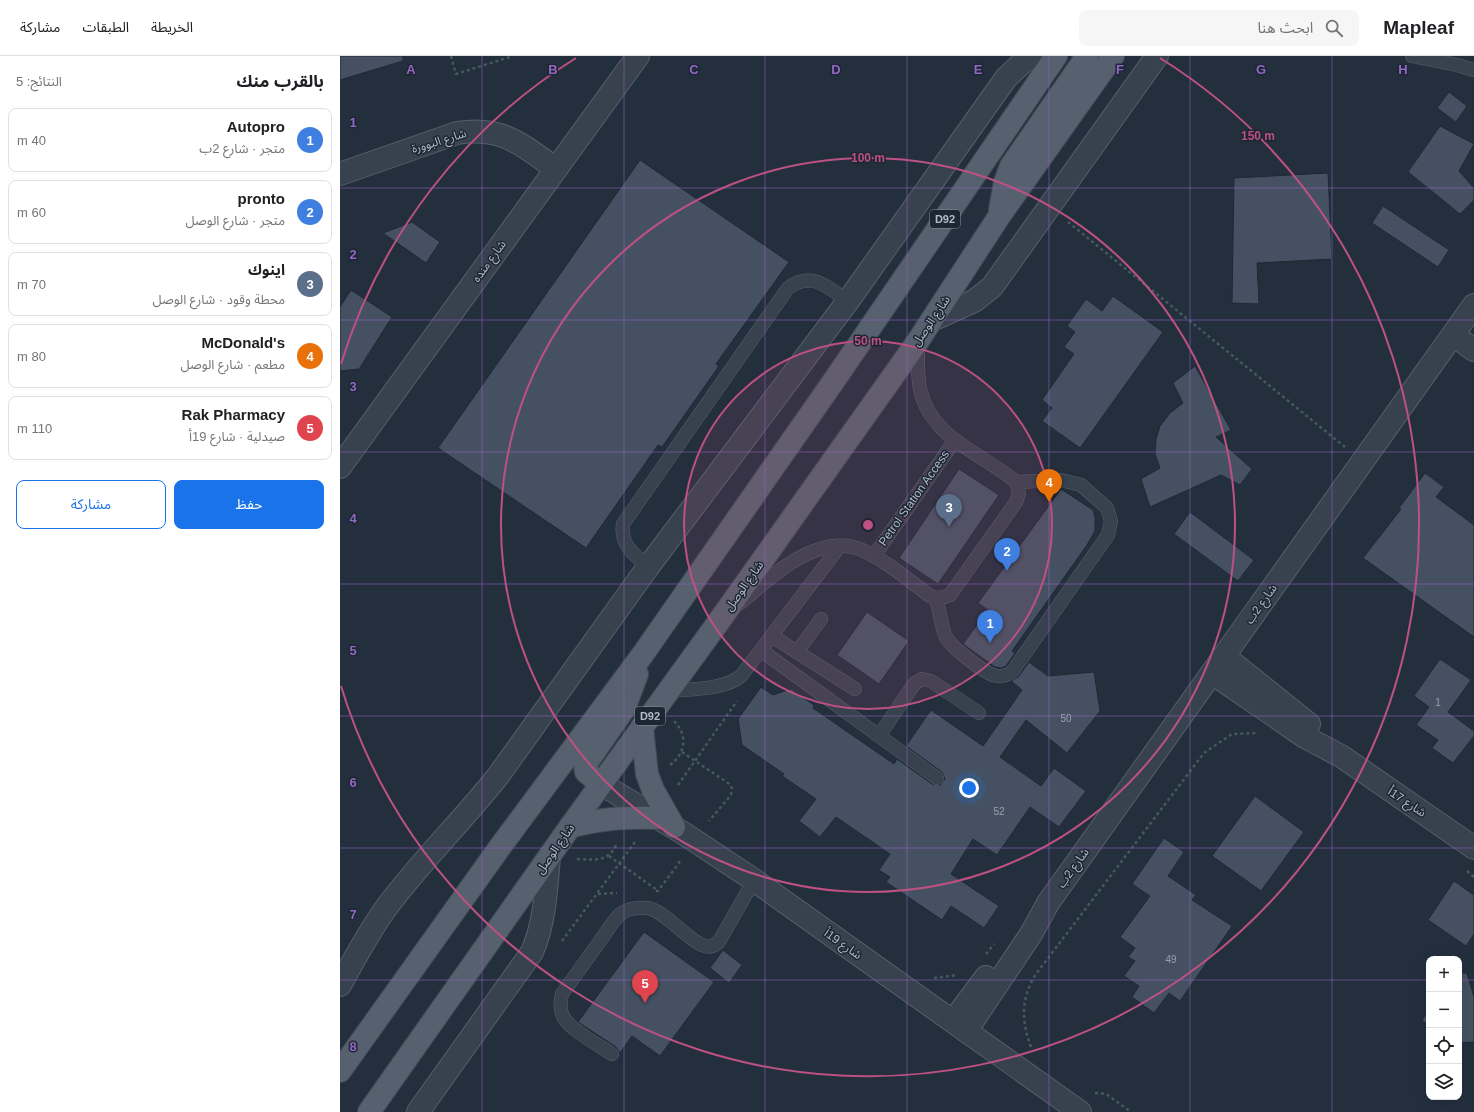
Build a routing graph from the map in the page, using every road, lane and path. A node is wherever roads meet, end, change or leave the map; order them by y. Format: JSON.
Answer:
{"nodes":[{"id":1,"x":451,"y":56,"type":"edge"},
{"id":2,"x":513,"y":56,"type":"edge"},
{"id":3,"x":638,"y":56,"type":"edge"},
{"id":4,"x":1034,"y":56,"type":"edge"},
{"id":5,"x":1056,"y":56,"type":"edge"},
{"id":6,"x":1087,"y":56,"type":"edge"},
{"id":7,"x":1113,"y":56,"type":"edge"},
{"id":8,"x":1157,"y":56,"type":"edge"},
{"id":9,"x":1412,"y":56,"type":"edge"},
{"id":10,"x":1474,"y":70,"type":"edge"},
{"id":11,"x":556,"y":169,"type":"junction"},
{"id":12,"x":340,"y":174,"type":"edge"},
{"id":13,"x":1000,"y":215,"type":"junction"},
{"id":14,"x":1072,"y":215,"type":"dead end"},
{"id":15,"x":1067,"y":222,"type":"junction"},
{"id":16,"x":1063,"y":227,"type":"dead end"},
{"id":17,"x":848,"y":301,"type":"junction"},
{"id":18,"x":932,"y":320,"type":"junction"},
{"id":19,"x":1466,"y":321,"type":"edge"},
{"id":20,"x":918,"y":341,"type":"junction"},
{"id":21,"x":1474,"y":350,"type":"edge"},
{"id":22,"x":954,"y":440,"type":"junction"},
{"id":23,"x":1363,"y":461,"type":"junction"},
{"id":24,"x":340,"y":467,"type":"edge"},
{"id":25,"x":1016,"y":482,"type":"junction"},
{"id":26,"x":839,"y":547,"type":"junction"},
{"id":27,"x":874,"y":556,"type":"junction"},
{"id":28,"x":648,"y":567,"type":"junction"},
{"id":29,"x":935,"y":598,"type":"junction"},
{"id":30,"x":722,"y":617,"type":"junction"},
{"id":31,"x":821,"y":619,"type":"dead end"},
{"id":32,"x":772,"y":636,"type":"junction"},
{"id":33,"x":762,"y":651,"type":"junction"},
{"id":34,"x":797,"y":652,"type":"junction"},
{"id":35,"x":643,"y":654,"type":"junction"},
{"id":36,"x":1218,"y":664,"type":"junction"},
{"id":37,"x":855,"y":689,"type":"dead end"},
{"id":38,"x":667,"y":691,"type":"junction"},
{"id":39,"x":741,"y":696,"type":"dead end"},
{"id":40,"x":979,"y":713,"type":"dead end"},
{"id":41,"x":670,"y":717,"type":"dead end"},
{"id":42,"x":642,"y":727,"type":"junction"},
{"id":43,"x":1258,"y":733,"type":"dead end"},
{"id":44,"x":879,"y":736,"type":"junction"},
{"id":45,"x":682,"y":752,"type":"junction"},
{"id":46,"x":696,"y":761,"type":"junction"},
{"id":47,"x":647,"y":774,"type":"junction"},
{"id":48,"x":937,"y":778,"type":"dead end"},
{"id":49,"x":602,"y":784,"type":"junction"},
{"id":50,"x":674,"y":790,"type":"dead end"},
{"id":51,"x":667,"y":823,"type":"junction"},
{"id":52,"x":703,"y":823,"type":"dead end"},
{"id":53,"x":570,"y":827,"type":"junction"},
{"id":54,"x":617,"y":841,"type":"dead end"},
{"id":55,"x":636,"y":841,"type":"dead end"},
{"id":56,"x":1474,"y":848,"type":"edge"},
{"id":57,"x":609,"y":856,"type":"junction"},
{"id":58,"x":681,"y":856,"type":"dead end"},
{"id":59,"x":549,"y":857,"type":"junction"},
{"id":60,"x":575,"y":859,"type":"dead end"},
{"id":61,"x":620,"y":864,"type":"junction"},
{"id":62,"x":1461,"y":868,"type":"dead end"},
{"id":63,"x":1474,"y":877,"type":"edge"},
{"id":64,"x":754,"y":880,"type":"junction"},
{"id":65,"x":651,"y":891,"type":"dead end"},
{"id":66,"x":658,"y":891,"type":"junction"},
{"id":67,"x":620,"y":893,"type":"dead end"},
{"id":68,"x":598,"y":894,"type":"junction"},
{"id":69,"x":998,"y":938,"type":"dead end"},
{"id":70,"x":558,"y":947,"type":"dead end"},
{"id":71,"x":984,"y":956,"type":"dead end"},
{"id":72,"x":959,"y":974,"type":"dead end"},
{"id":73,"x":926,"y":978,"type":"dead end"},
{"id":74,"x":340,"y":986,"type":"edge"},
{"id":75,"x":959,"y":1026,"type":"junction"},
{"id":76,"x":1033,"y":1051,"type":"dead end"},
{"id":77,"x":612,"y":1054,"type":"dead end"},
{"id":78,"x":340,"y":1071,"type":"edge"},
{"id":79,"x":1093,"y":1093,"type":"dead end"},
{"id":80,"x":1074,"y":1110,"type":"edge"},
{"id":81,"x":369,"y":1112,"type":"edge"},
{"id":82,"x":418,"y":1112,"type":"edge"},
{"id":83,"x":1131,"y":1112,"type":"edge"}],
"edges":[{"from":1,"to":2,"type":"path"},
{"from":3,"to":11,"type":"street","name":"شارع منده"},
{"from":4,"to":17,"type":"street"},
{"from":5,"to":35,"type":"main road","number":"D92"},
{"from":6,"to":13,"type":"main road"},
{"from":7,"to":13,"type":"main road","name":"شارع الوصل","number":"D92"},
{"from":8,"to":18,"type":"street"},
{"from":9,"to":10,"type":"lane"},
{"from":11,"to":12,"type":"street","name":"شارع البوورة"},
{"from":11,"to":24,"type":"street","name":"شارع منده"},
{"from":13,"to":18,"type":"main road","name":"شارع الوصل","number":"D92"},
{"from":14,"to":15,"type":"path"},
{"from":15,"to":16,"type":"path"},
{"from":15,"to":23,"type":"path"},
{"from":17,"to":28,"type":"street"},
{"from":17,"to":28,"type":"lane"},
{"from":18,"to":20,"type":"main road","name":"شارع الوصل","number":"D92"},
{"from":19,"to":21,"type":"street"},
{"from":19,"to":23,"type":"street","name":"شارع 2ب"},
{"from":20,"to":22,"type":"lane","name":"Petrol Station Access"},
{"from":20,"to":30,"type":"main road","name":"شارع الوصل","number":"D92"},
{"from":22,"to":25,"type":"lane","name":"Petrol Station Access"},
{"from":22,"to":27,"type":"lane","name":"Petrol Station Access"},
{"from":23,"to":36,"type":"street","name":"شارع 2ب"},
{"from":25,"to":29,"type":"lane"},
{"from":25,"to":29,"type":"lane"},
{"from":26,"to":27,"type":"lane","name":"Petrol Station Access"},
{"from":26,"to":30,"type":"lane","name":"Petrol Station Access"},
{"from":26,"to":32,"type":"lane"},
{"from":27,"to":29,"type":"lane","name":"Petrol Station Access"},
{"from":28,"to":74,"type":"street"},
{"from":30,"to":38,"type":"main road","name":"شارع الوصل","number":"D92"},
{"from":31,"to":34,"type":"lane"},
{"from":32,"to":33,"type":"lane"},
{"from":32,"to":34,"type":"lane"},
{"from":33,"to":38,"type":"lane"},
{"from":33,"to":44,"type":"lane"},
{"from":34,"to":37,"type":"lane"},
{"from":35,"to":49,"type":"main road"},
{"from":35,"to":78,"type":"main road","number":"D92"},
{"from":36,"to":56,"type":"street","name":"شارع 17أ"},
{"from":36,"to":75,"type":"street","name":"شارع 2ب"},
{"from":38,"to":42,"type":"main road","name":"شارع الوصل","number":"D92"},
{"from":39,"to":46,"type":"path"},
{"from":40,"to":44,"type":"lane"},
{"from":41,"to":45,"type":"path"},
{"from":42,"to":47,"type":"main road"},
{"from":42,"to":49,"type":"main road","name":"شارع الوصل","number":"D92"},
{"from":43,"to":76,"type":"path"},
{"from":44,"to":48,"type":"lane"},
{"from":45,"to":46,"type":"path"},
{"from":45,"to":47,"type":"path"},
{"from":46,"to":50,"type":"path"},
{"from":46,"to":52,"type":"path"},
{"from":47,"to":51,"type":"main road"},
{"from":49,"to":51,"type":"street","name":"شارع 19أ"},
{"from":49,"to":53,"type":"main road","name":"شارع الوصل","number":"D92"},
{"from":51,"to":53,"type":"main road"},
{"from":51,"to":64,"type":"street","name":"شارع 19أ"},
{"from":53,"to":59,"type":"main road","name":"شارع الوصل","number":"D92"},
{"from":54,"to":57,"type":"path"},
{"from":55,"to":61,"type":"path"},
{"from":57,"to":60,"type":"path"},
{"from":57,"to":61,"type":"path"},
{"from":58,"to":66,"type":"path"},
{"from":59,"to":81,"type":"main road","name":"شارع الوصل","number":"D92"},
{"from":59,"to":82,"type":"street"},
{"from":61,"to":66,"type":"path"},
{"from":61,"to":68,"type":"path"},
{"from":62,"to":63,"type":"path"},
{"from":64,"to":75,"type":"street","name":"شارع 19أ"},
{"from":64,"to":77,"type":"lane"},
{"from":65,"to":66,"type":"path"},
{"from":67,"to":68,"type":"path"},
{"from":68,"to":70,"type":"path"},
{"from":69,"to":71,"type":"path"},
{"from":72,"to":73,"type":"path"},
{"from":75,"to":80,"type":"street","name":"شارع 19أ"},
{"from":79,"to":83,"type":"path"}]}
